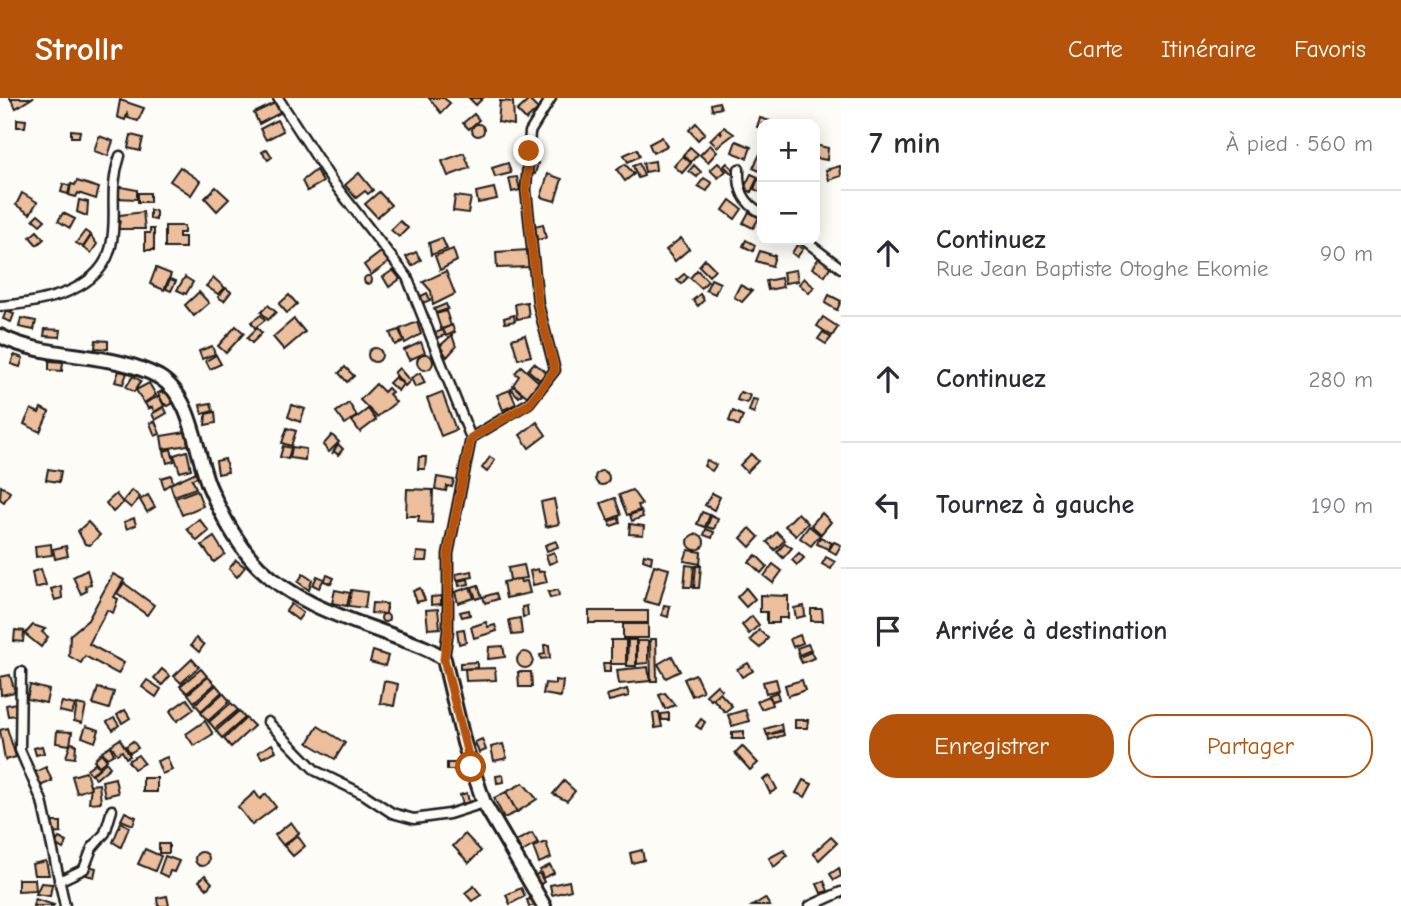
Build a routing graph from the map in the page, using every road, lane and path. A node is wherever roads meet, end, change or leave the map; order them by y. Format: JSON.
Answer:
{"nodes":[{"id":1,"x":278,"y":98,"type":"edge"},
{"id":2,"x":551,"y":98,"type":"edge"},
{"id":3,"x":120,"y":156,"type":"dead end"},
{"id":4,"x":739,"y":169,"type":"dead end"},
{"id":5,"x":757,"y":209,"type":"edge"},
{"id":6,"x":811,"y":245,"type":"edge"},
{"id":7,"x":841,"y":268,"type":"edge"},
{"id":8,"x":0,"y":306,"type":"edge"},
{"id":9,"x":0,"y":335,"type":"edge"},
{"id":10,"x":471,"y":438,"type":"junction"},
{"id":11,"x":444,"y":659,"type":"junction"},
{"id":12,"x":21,"y":672,"type":"dead end"},
{"id":13,"x":268,"y":722,"type":"dead end"},
{"id":14,"x":484,"y":803,"type":"junction"},
{"id":15,"x":112,"y":810,"type":"dead end"},
{"id":16,"x":58,"y":881,"type":"junction"},
{"id":17,"x":841,"y":892,"type":"edge"},
{"id":18,"x":65,"y":906,"type":"edge"},
{"id":19,"x":544,"y":906,"type":"edge"},
{"id":20,"x":810,"y":906,"type":"edge"}],
"edges":[{"from":1,"to":10,"type":"street"},
{"from":2,"to":10,"type":"street"},
{"from":3,"to":8,"type":"street"},
{"from":4,"to":5,"type":"street"},
{"from":6,"to":7,"type":"street"},
{"from":9,"to":11,"type":"street"},
{"from":10,"to":11,"type":"street"},
{"from":11,"to":14,"type":"street"},
{"from":12,"to":16,"type":"street"},
{"from":13,"to":14,"type":"street"},
{"from":14,"to":19,"type":"street"},
{"from":15,"to":16,"type":"street"},
{"from":16,"to":18,"type":"street"},
{"from":17,"to":20,"type":"street"}]}
